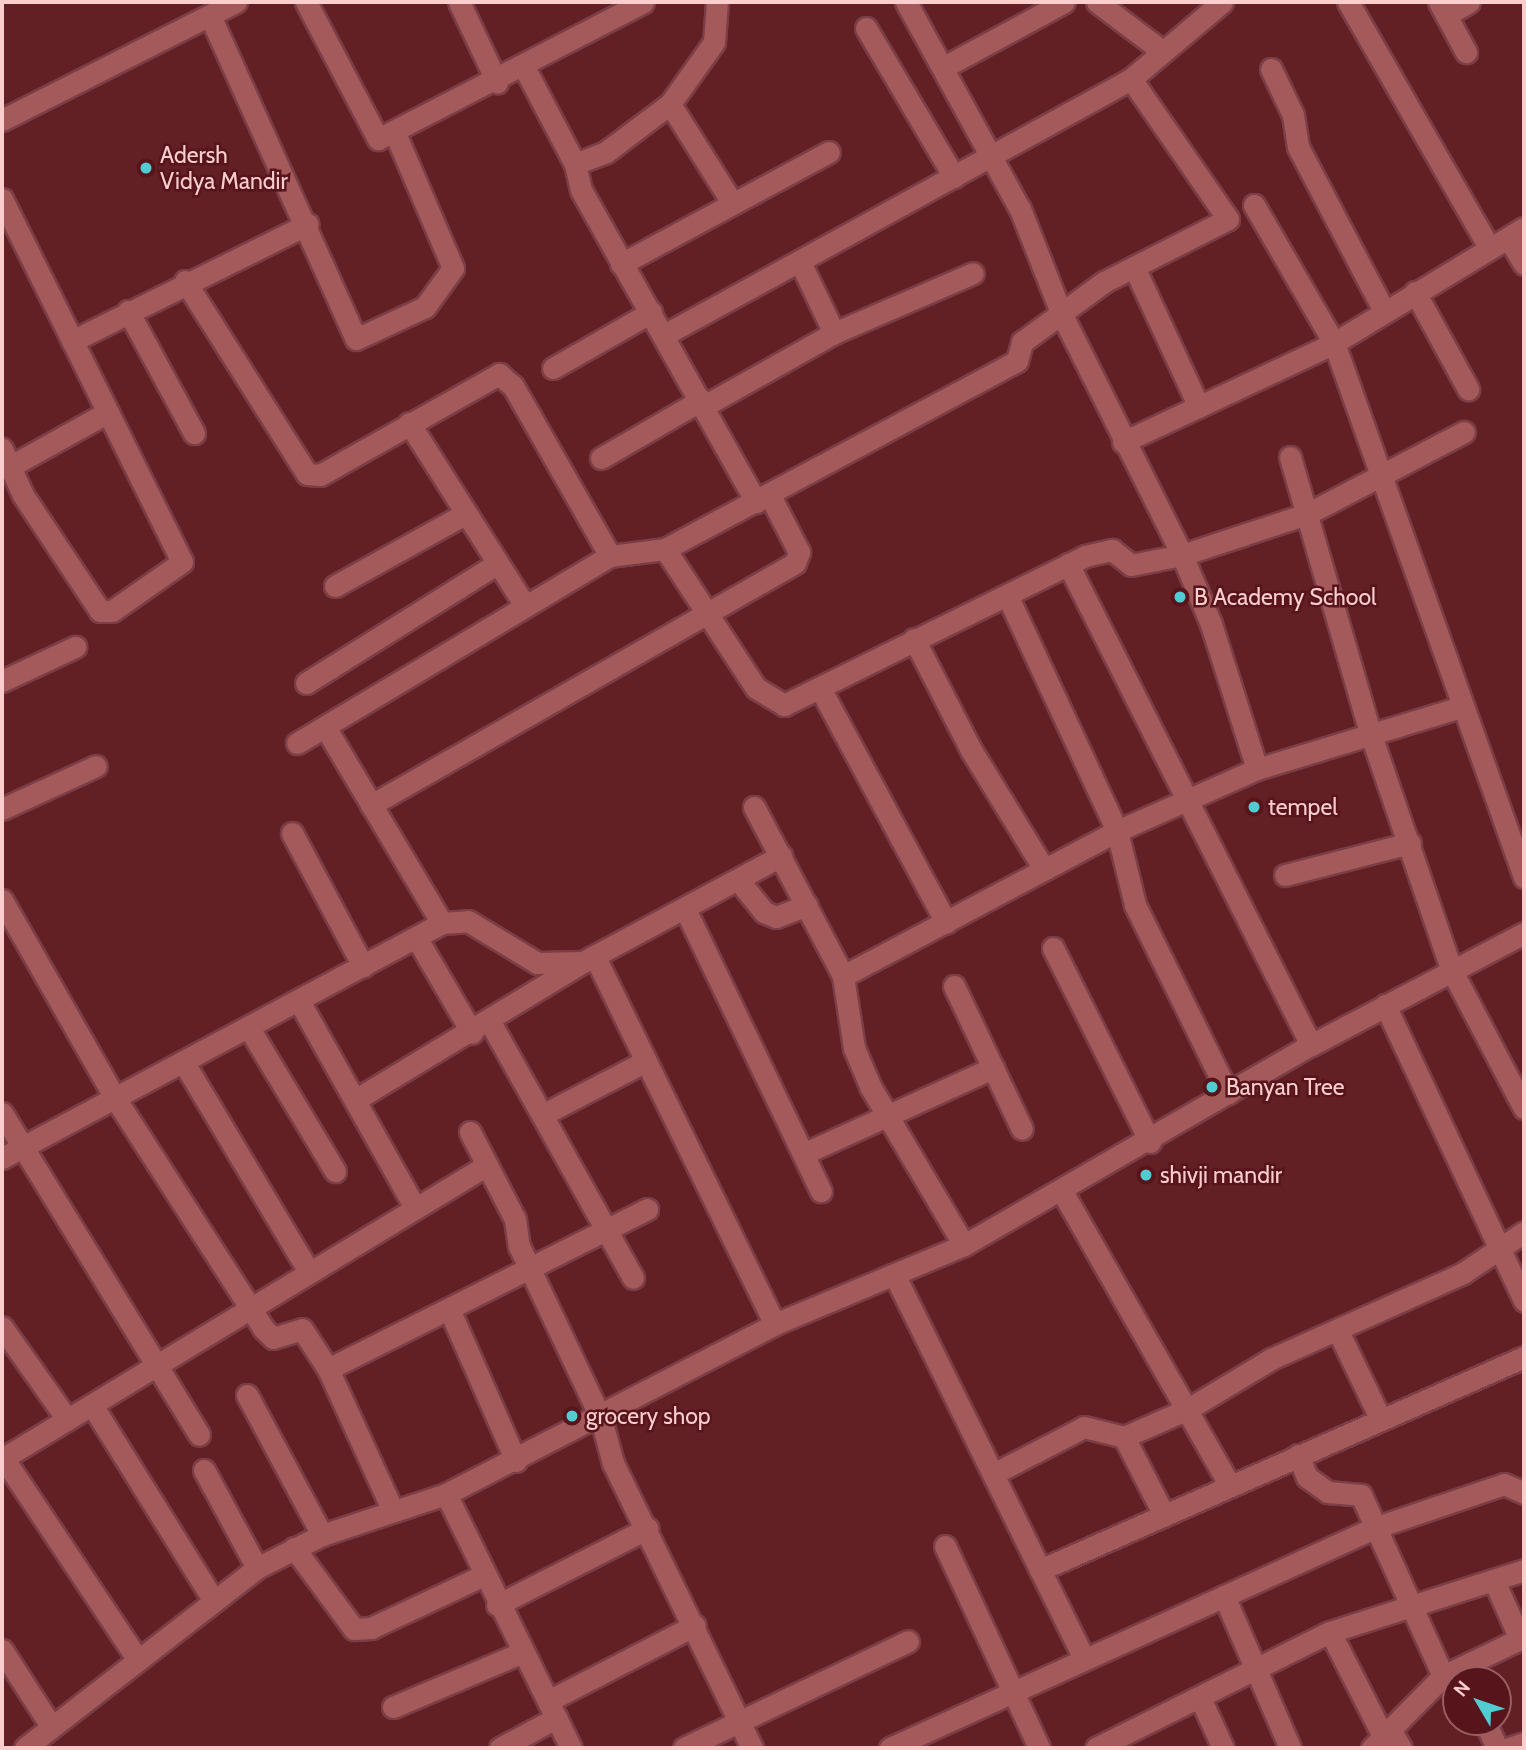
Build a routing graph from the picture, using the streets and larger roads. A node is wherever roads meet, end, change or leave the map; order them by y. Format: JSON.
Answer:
{"nodes":[{"id":1,"x":236,"y":2,"type":"edge"},
{"id":2,"x":306,"y":2,"type":"edge"},
{"id":3,"x":459,"y":2,"type":"edge"},
{"id":4,"x":643,"y":2,"type":"edge"},
{"id":5,"x":717,"y":2,"type":"edge"},
{"id":6,"x":906,"y":2,"type":"edge"},
{"id":7,"x":1064,"y":2,"type":"edge"},
{"id":8,"x":1097,"y":2,"type":"edge"},
{"id":9,"x":1222,"y":2,"type":"edge"},
{"id":10,"x":1348,"y":2,"type":"edge"},
{"id":11,"x":1469,"y":2,"type":"edge"},
{"id":12,"x":1442,"y":8,"type":"edge"},
{"id":13,"x":211,"y":18,"type":"junction"},
{"id":14,"x":866,"y":28,"type":"dead end"},
{"id":15,"x":1161,"y":50,"type":"junction"},
{"id":16,"x":1466,"y":52,"type":"dead end"},
{"id":17,"x":524,"y":67,"type":"junction"},
{"id":18,"x":944,"y":67,"type":"junction"},
{"id":19,"x":1271,"y":69,"type":"dead end"},
{"id":20,"x":1131,"y":79,"type":"junction"},
{"id":21,"x":497,"y":82,"type":"junction"},
{"id":22,"x":670,"y":104,"type":"junction"},
{"id":23,"x":2,"y":120,"type":"edge"},
{"id":24,"x":394,"y":131,"type":"junction"},
{"id":25,"x":829,"y":152,"type":"dead end"},
{"id":26,"x":993,"y":156,"type":"junction"},
{"id":27,"x":575,"y":164,"type":"junction"},
{"id":28,"x":954,"y":177,"type":"junction"},
{"id":29,"x":2,"y":199,"type":"edge"},
{"id":30,"x":731,"y":201,"type":"junction"},
{"id":31,"x":1254,"y":205,"type":"dead end"},
{"id":32,"x":308,"y":225,"type":"junction"},
{"id":33,"x":1507,"y":238,"type":"edge"},
{"id":34,"x":800,"y":262,"type":"junction"},
{"id":35,"x":621,"y":264,"type":"junction"},
{"id":36,"x":1524,"y":264,"type":"edge"},
{"id":37,"x":1134,"y":267,"type":"junction"},
{"id":38,"x":973,"y":273,"type":"dead end"},
{"id":39,"x":185,"y":281,"type":"junction"},
{"id":40,"x":1415,"y":292,"type":"junction"},
{"id":41,"x":128,"y":311,"type":"junction"},
{"id":42,"x":1384,"y":311,"type":"junction"},
{"id":43,"x":651,"y":312,"type":"junction"},
{"id":44,"x":1062,"y":315,"type":"junction"},
{"id":45,"x":834,"y":334,"type":"junction"},
{"id":46,"x":664,"y":335,"type":"junction"},
{"id":47,"x":72,"y":341,"type":"junction"},
{"id":48,"x":1334,"y":343,"type":"junction"},
{"id":49,"x":553,"y":368,"type":"dead end"},
{"id":50,"x":1468,"y":388,"type":"dead end"},
{"id":51,"x":703,"y":403,"type":"junction"},
{"id":52,"x":1199,"y":407,"type":"junction"},
{"id":53,"x":108,"y":412,"type":"junction"},
{"id":54,"x":409,"y":423,"type":"junction"},
{"id":55,"x":1464,"y":432,"type":"dead end"},
{"id":56,"x":194,"y":433,"type":"dead end"},
{"id":57,"x":1123,"y":442,"type":"junction"},
{"id":58,"x":6,"y":457,"type":"edge"},
{"id":59,"x":1290,"y":457,"type":"dead end"},
{"id":60,"x":601,"y":458,"type":"dead end"},
{"id":61,"x":1384,"y":477,"type":"junction"},
{"id":62,"x":763,"y":498,"type":"junction"},
{"id":63,"x":465,"y":514,"type":"junction"},
{"id":64,"x":1307,"y":514,"type":"junction"},
{"id":65,"x":665,"y":549,"type":"junction"},
{"id":66,"x":1182,"y":555,"type":"junction"},
{"id":67,"x":610,"y":556,"type":"junction"},
{"id":68,"x":1068,"y":564,"type":"junction"},
{"id":69,"x":495,"y":565,"type":"junction"},
{"id":70,"x":335,"y":586,"type":"dead end"},
{"id":71,"x":1007,"y":595,"type":"junction"},
{"id":72,"x":525,"y":606,"type":"junction"},
{"id":73,"x":708,"y":612,"type":"junction"},
{"id":74,"x":914,"y":639,"type":"junction"},
{"id":75,"x":75,"y":647,"type":"dead end"},
{"id":76,"x":2,"y":681,"type":"edge"},
{"id":77,"x":306,"y":683,"type":"dead end"},
{"id":78,"x":821,"y":690,"type":"junction"},
{"id":79,"x":1461,"y":707,"type":"junction"},
{"id":80,"x":325,"y":727,"type":"junction"},
{"id":81,"x":1371,"y":735,"type":"junction"},
{"id":82,"x":297,"y":743,"type":"dead end"},
{"id":83,"x":96,"y":766,"type":"dead end"},
{"id":84,"x":1257,"y":769,"type":"junction"},
{"id":85,"x":1184,"y":802,"type":"junction"},
{"id":86,"x":372,"y":805,"type":"junction"},
{"id":87,"x":754,"y":807,"type":"dead end"},
{"id":88,"x":2,"y":809,"type":"edge"},
{"id":89,"x":1117,"y":831,"type":"junction"},
{"id":90,"x":292,"y":833,"type":"dead end"},
{"id":91,"x":1410,"y":844,"type":"junction"},
{"id":92,"x":781,"y":856,"type":"junction"},
{"id":93,"x":1044,"y":869,"type":"junction"},
{"id":94,"x":1285,"y":875,"type":"dead end"},
{"id":95,"x":1524,"y":877,"type":"edge"},
{"id":96,"x":739,"y":881,"type":"junction"},
{"id":97,"x":2,"y":900,"type":"edge"},
{"id":98,"x":807,"y":905,"type":"junction"},
{"id":99,"x":686,"y":911,"type":"junction"},
{"id":100,"x":946,"y":922,"type":"junction"},
{"id":101,"x":442,"y":923,"type":"junction"},
{"id":102,"x":1524,"y":933,"type":"edge"},
{"id":103,"x":416,"y":937,"type":"junction"},
{"id":104,"x":1053,"y":948,"type":"dead end"},
{"id":105,"x":589,"y":960,"type":"junction"},
{"id":106,"x":363,"y":966,"type":"junction"},
{"id":107,"x":1451,"y":969,"type":"junction"},
{"id":108,"x":843,"y":976,"type":"junction"},
{"id":109,"x":954,"y":986,"type":"dead end"},
{"id":110,"x":299,"y":1000,"type":"junction"},
{"id":111,"x":1385,"y":1005,"type":"junction"},
{"id":112,"x":249,"y":1028,"type":"junction"},
{"id":113,"x":481,"y":1028,"type":"junction"},
{"id":114,"x":1311,"y":1045,"type":"junction"},
{"id":115,"x":646,"y":1061,"type":"junction"},
{"id":116,"x":184,"y":1063,"type":"junction"},
{"id":117,"x":993,"y":1068,"type":"junction"},
{"id":118,"x":1228,"y":1093,"type":"junction"},
{"id":119,"x":115,"y":1098,"type":"junction"},
{"id":120,"x":355,"y":1100,"type":"junction"},
{"id":121,"x":1524,"y":1108,"type":"edge"},
{"id":122,"x":2,"y":1113,"type":"edge"},
{"id":123,"x":891,"y":1114,"type":"junction"},
{"id":124,"x":542,"y":1115,"type":"junction"},
{"id":125,"x":1022,"y":1129,"type":"dead end"},
{"id":126,"x":470,"y":1132,"type":"dead end"},
{"id":127,"x":1150,"y":1142,"type":"junction"},
{"id":128,"x":20,"y":1146,"type":"junction"},
{"id":129,"x":803,"y":1154,"type":"junction"},
{"id":130,"x":2,"y":1158,"type":"edge"},
{"id":131,"x":486,"y":1165,"type":"junction"},
{"id":132,"x":335,"y":1171,"type":"dead end"},
{"id":133,"x":821,"y":1191,"type":"dead end"},
{"id":134,"x":1063,"y":1193,"type":"junction"},
{"id":135,"x":413,"y":1205,"type":"junction"},
{"id":136,"x":647,"y":1209,"type":"dead end"},
{"id":137,"x":606,"y":1229,"type":"junction"},
{"id":138,"x":1524,"y":1232,"type":"edge"},
{"id":139,"x":1500,"y":1243,"type":"junction"},
{"id":140,"x":964,"y":1245,"type":"junction"},
{"id":141,"x":530,"y":1268,"type":"junction"},
{"id":142,"x":308,"y":1270,"type":"junction"},
{"id":143,"x":895,"y":1276,"type":"junction"},
{"id":144,"x":633,"y":1278,"type":"dead end"},
{"id":145,"x":1524,"y":1301,"type":"edge"},
{"id":146,"x":249,"y":1305,"type":"junction"},
{"id":147,"x":449,"y":1308,"type":"junction"},
{"id":148,"x":775,"y":1324,"type":"junction"},
{"id":149,"x":2,"y":1327,"type":"edge"},
{"id":150,"x":1338,"y":1331,"type":"junction"},
{"id":151,"x":1524,"y":1357,"type":"edge"},
{"id":152,"x":156,"y":1363,"type":"junction"},
{"id":153,"x":328,"y":1370,"type":"junction"},
{"id":154,"x":247,"y":1395,"type":"dead end"},
{"id":155,"x":92,"y":1405,"type":"junction"},
{"id":156,"x":1188,"y":1409,"type":"junction"},
{"id":157,"x":1380,"y":1418,"type":"junction"},
{"id":158,"x":67,"y":1419,"type":"junction"},
{"id":159,"x":601,"y":1419,"type":"junction"},
{"id":160,"x":199,"y":1434,"type":"dead end"},
{"id":161,"x":1124,"y":1437,"type":"junction"},
{"id":162,"x":1298,"y":1455,"type":"junction"},
{"id":163,"x":2,"y":1458,"type":"edge"},
{"id":164,"x":516,"y":1461,"type":"junction"},
{"id":165,"x":204,"y":1470,"type":"dead end"},
{"id":166,"x":993,"y":1474,"type":"junction"},
{"id":167,"x":1230,"y":1486,"type":"junction"},
{"id":168,"x":1524,"y":1493,"type":"edge"},
{"id":169,"x":446,"y":1494,"type":"junction"},
{"id":170,"x":392,"y":1509,"type":"junction"},
{"id":171,"x":1164,"y":1515,"type":"junction"},
{"id":172,"x":648,"y":1528,"type":"junction"},
{"id":173,"x":1374,"y":1528,"type":"junction"},
{"id":174,"x":323,"y":1535,"type":"junction"},
{"id":175,"x":945,"y":1546,"type":"dead end"},
{"id":176,"x":294,"y":1548,"type":"junction"},
{"id":177,"x":257,"y":1568,"type":"junction"},
{"id":178,"x":1040,"y":1570,"type":"junction"},
{"id":179,"x":1524,"y":1570,"type":"edge"},
{"id":180,"x":482,"y":1576,"type":"junction"},
{"id":181,"x":1495,"y":1583,"type":"junction"},
{"id":182,"x":1224,"y":1596,"type":"junction"},
{"id":183,"x":212,"y":1598,"type":"junction"},
{"id":184,"x":497,"y":1605,"type":"junction"},
{"id":185,"x":1409,"y":1605,"type":"junction"},
{"id":186,"x":695,"y":1625,"type":"junction"},
{"id":187,"x":1330,"y":1632,"type":"junction"},
{"id":188,"x":1522,"y":1638,"type":"edge"},
{"id":189,"x":908,"y":1641,"type":"dead end"},
{"id":190,"x":2,"y":1650,"type":"edge"},
{"id":191,"x":521,"y":1653,"type":"junction"},
{"id":192,"x":136,"y":1657,"type":"junction"},
{"id":193,"x":1084,"y":1659,"type":"junction"},
{"id":194,"x":1447,"y":1666,"type":"edge"},
{"id":195,"x":1471,"y":1666,"type":"edge"},
{"id":196,"x":1257,"y":1671,"type":"junction"},
{"id":197,"x":1442,"y":1685,"type":"edge"},
{"id":198,"x":1015,"y":1691,"type":"junction"},
{"id":199,"x":1200,"y":1700,"type":"junction"},
{"id":200,"x":393,"y":1707,"type":"dead end"},
{"id":201,"x":552,"y":1709,"type":"junction"},
{"id":202,"x":739,"y":1719,"type":"junction"},
{"id":203,"x":51,"y":1726,"type":"junction"},
{"id":204,"x":1381,"y":1737,"type":"edge"},
{"id":205,"x":1524,"y":1743,"type":"edge"},
{"id":206,"x":1106,"y":1746,"type":"edge"},
{"id":207,"x":25,"y":1748,"type":"edge"},
{"id":208,"x":500,"y":1748,"type":"edge"},
{"id":209,"x":571,"y":1748,"type":"edge"},
{"id":210,"x":684,"y":1748,"type":"edge"},
{"id":211,"x":752,"y":1748,"type":"edge"},
{"id":212,"x":890,"y":1748,"type":"edge"},
{"id":213,"x":1039,"y":1748,"type":"edge"},
{"id":214,"x":1223,"y":1748,"type":"edge"},
{"id":215,"x":1290,"y":1748,"type":"edge"},
{"id":216,"x":1401,"y":1748,"type":"edge"},
{"id":217,"x":1508,"y":1748,"type":"edge"}],
"edges":[{"from":1,"to":13,"type":"street"},
{"from":2,"to":24,"type":"street"},
{"from":3,"to":21,"type":"street"},
{"from":4,"to":17,"type":"street"},
{"from":5,"to":22,"type":"street"},
{"from":6,"to":18,"type":"street"},
{"from":7,"to":18,"type":"street"},
{"from":8,"to":15,"type":"street"},
{"from":9,"to":15,"type":"street"},
{"from":10,"to":33,"type":"street"},
{"from":11,"to":12,"type":"street"},
{"from":12,"to":16,"type":"street"},
{"from":13,"to":23,"type":"street"},
{"from":13,"to":32,"type":"street"},
{"from":14,"to":28,"type":"street"},
{"from":15,"to":20,"type":"street"},
{"from":17,"to":21,"type":"street"},
{"from":17,"to":27,"type":"street"},
{"from":18,"to":26,"type":"street"},
{"from":19,"to":42,"type":"street"},
{"from":20,"to":26,"type":"street"},
{"from":20,"to":37,"type":"street"},
{"from":21,"to":24,"type":"street"},
{"from":22,"to":27,"type":"street"},
{"from":22,"to":30,"type":"street"},
{"from":24,"to":32,"type":"street"},
{"from":25,"to":30,"type":"street"},
{"from":26,"to":28,"type":"street"},
{"from":26,"to":44,"type":"street"},
{"from":27,"to":35,"type":"street"},
{"from":28,"to":34,"type":"street"},
{"from":29,"to":47,"type":"street"},
{"from":30,"to":35,"type":"street"},
{"from":31,"to":48,"type":"street"},
{"from":32,"to":39,"type":"street"},
{"from":33,"to":36,"type":"street"},
{"from":33,"to":40,"type":"street"},
{"from":34,"to":45,"type":"street"},
{"from":34,"to":46,"type":"street"},
{"from":35,"to":43,"type":"street"},
{"from":37,"to":44,"type":"street"},
{"from":37,"to":52,"type":"street"},
{"from":38,"to":45,"type":"street"},
{"from":39,"to":41,"type":"street"},
{"from":39,"to":54,"type":"street"},
{"from":40,"to":42,"type":"street"},
{"from":40,"to":50,"type":"street"},
{"from":41,"to":47,"type":"street"},
{"from":41,"to":56,"type":"street"},
{"from":42,"to":48,"type":"street"},
{"from":43,"to":46,"type":"street"},
{"from":43,"to":49,"type":"street"},
{"from":44,"to":57,"type":"street"},
{"from":44,"to":62,"type":"street"},
{"from":45,"to":51,"type":"street"},
{"from":46,"to":51,"type":"street"},
{"from":47,"to":53,"type":"street"},
{"from":48,"to":52,"type":"street"},
{"from":48,"to":61,"type":"street"},
{"from":51,"to":60,"type":"street"},
{"from":51,"to":62,"type":"street"},
{"from":52,"to":57,"type":"street"},
{"from":53,"to":58,"type":"street"},
{"from":53,"to":58,"type":"street"},
{"from":54,"to":63,"type":"street"},
{"from":54,"to":67,"type":"street"},
{"from":55,"to":61,"type":"street"},
{"from":57,"to":66,"type":"street"},
{"from":59,"to":64,"type":"street"},
{"from":61,"to":64,"type":"street"},
{"from":61,"to":79,"type":"street"},
{"from":62,"to":65,"type":"street"},
{"from":62,"to":73,"type":"street"},
{"from":63,"to":69,"type":"street"},
{"from":63,"to":70,"type":"street"},
{"from":64,"to":66,"type":"street"},
{"from":64,"to":81,"type":"street"},
{"from":65,"to":67,"type":"street"},
{"from":65,"to":73,"type":"street"},
{"from":66,"to":68,"type":"street"},
{"from":66,"to":84,"type":"street"},
{"from":67,"to":72,"type":"street"},
{"from":68,"to":71,"type":"street"},
{"from":68,"to":85,"type":"street"},
{"from":69,"to":72,"type":"street"},
{"from":69,"to":77,"type":"street"},
{"from":71,"to":74,"type":"street"},
{"from":71,"to":89,"type":"street"},
{"from":72,"to":80,"type":"street"},
{"from":73,"to":78,"type":"street"},
{"from":73,"to":86,"type":"street"},
{"from":74,"to":78,"type":"street"},
{"from":74,"to":93,"type":"street"},
{"from":75,"to":76,"type":"street"},
{"from":78,"to":100,"type":"street"},
{"from":79,"to":81,"type":"street"},
{"from":79,"to":95,"type":"street"},
{"from":80,"to":82,"type":"street"},
{"from":80,"to":86,"type":"street"},
{"from":81,"to":84,"type":"street"},
{"from":81,"to":91,"type":"street"},
{"from":83,"to":88,"type":"street"},
{"from":84,"to":85,"type":"street"},
{"from":85,"to":89,"type":"street"},
{"from":85,"to":114,"type":"street"},
{"from":86,"to":101,"type":"street"},
{"from":87,"to":92,"type":"street"},
{"from":89,"to":93,"type":"street"},
{"from":89,"to":118,"type":"street"},
{"from":90,"to":106,"type":"street"},
{"from":91,"to":94,"type":"street"},
{"from":91,"to":107,"type":"street"},
{"from":92,"to":96,"type":"street"},
{"from":92,"to":98,"type":"street"},
{"from":93,"to":100,"type":"street"},
{"from":96,"to":98,"type":"street"},
{"from":96,"to":99,"type":"street"},
{"from":97,"to":119,"type":"street"},
{"from":98,"to":108,"type":"street"},
{"from":99,"to":105,"type":"street"},
{"from":99,"to":129,"type":"street"},
{"from":100,"to":108,"type":"street"},
{"from":101,"to":103,"type":"street"},
{"from":101,"to":105,"type":"street"},
{"from":102,"to":107,"type":"street"},
{"from":103,"to":106,"type":"street"},
{"from":103,"to":113,"type":"street"},
{"from":104,"to":127,"type":"street"},
{"from":105,"to":113,"type":"street"},
{"from":105,"to":115,"type":"street"},
{"from":106,"to":110,"type":"street"},
{"from":107,"to":111,"type":"street"},
{"from":107,"to":121,"type":"street"},
{"from":108,"to":123,"type":"street"},
{"from":109,"to":117,"type":"street"},
{"from":110,"to":112,"type":"street"},
{"from":110,"to":120,"type":"street"},
{"from":111,"to":114,"type":"street"},
{"from":111,"to":139,"type":"street"},
{"from":112,"to":116,"type":"street"},
{"from":112,"to":132,"type":"street"},
{"from":113,"to":120,"type":"street"},
{"from":113,"to":124,"type":"street"},
{"from":114,"to":118,"type":"street"},
{"from":115,"to":124,"type":"street"},
{"from":115,"to":148,"type":"street"},
{"from":116,"to":119,"type":"street"},
{"from":116,"to":142,"type":"street"},
{"from":117,"to":123,"type":"street"},
{"from":117,"to":125,"type":"street"},
{"from":118,"to":127,"type":"street"},
{"from":119,"to":128,"type":"street"},
{"from":119,"to":146,"type":"street"},
{"from":120,"to":135,"type":"street"},
{"from":122,"to":128,"type":"street"},
{"from":123,"to":129,"type":"street"},
{"from":123,"to":140,"type":"street"},
{"from":124,"to":137,"type":"street"},
{"from":126,"to":131,"type":"street"},
{"from":127,"to":134,"type":"street"},
{"from":128,"to":130,"type":"street"},
{"from":128,"to":152,"type":"street"},
{"from":129,"to":133,"type":"street"},
{"from":131,"to":135,"type":"street"},
{"from":131,"to":141,"type":"street"},
{"from":134,"to":140,"type":"street"},
{"from":134,"to":156,"type":"street"},
{"from":135,"to":142,"type":"street"},
{"from":136,"to":137,"type":"street"},
{"from":137,"to":141,"type":"street"},
{"from":137,"to":144,"type":"street"},
{"from":138,"to":139,"type":"street"},
{"from":139,"to":145,"type":"street"},
{"from":139,"to":150,"type":"street"},
{"from":140,"to":143,"type":"street"},
{"from":141,"to":147,"type":"street"},
{"from":141,"to":159,"type":"street"},
{"from":142,"to":146,"type":"street"},
{"from":143,"to":148,"type":"street"},
{"from":143,"to":166,"type":"street"},
{"from":146,"to":152,"type":"street"},
{"from":146,"to":153,"type":"street"},
{"from":147,"to":153,"type":"street"},
{"from":147,"to":164,"type":"street"},
{"from":148,"to":159,"type":"street"},
{"from":149,"to":158,"type":"street"},
{"from":150,"to":156,"type":"street"},
{"from":150,"to":157,"type":"street"},
{"from":151,"to":157,"type":"street"},
{"from":152,"to":155,"type":"street"},
{"from":152,"to":160,"type":"street"},
{"from":153,"to":170,"type":"street"},
{"from":154,"to":174,"type":"street"},
{"from":155,"to":158,"type":"street"},
{"from":155,"to":183,"type":"street"},
{"from":156,"to":161,"type":"street"},
{"from":156,"to":167,"type":"street"},
{"from":157,"to":162,"type":"street"},
{"from":158,"to":163,"type":"street"},
{"from":159,"to":164,"type":"street"},
{"from":159,"to":172,"type":"street"},
{"from":161,"to":166,"type":"street"},
{"from":161,"to":171,"type":"street"},
{"from":162,"to":167,"type":"street"},
{"from":162,"to":173,"type":"street"},
{"from":163,"to":192,"type":"street"},
{"from":164,"to":169,"type":"street"},
{"from":165,"to":177,"type":"street"},
{"from":166,"to":178,"type":"street"},
{"from":167,"to":171,"type":"street"},
{"from":168,"to":173,"type":"street"},
{"from":169,"to":170,"type":"street"},
{"from":169,"to":180,"type":"street"},
{"from":170,"to":174,"type":"street"},
{"from":171,"to":178,"type":"street"},
{"from":172,"to":184,"type":"street"},
{"from":172,"to":186,"type":"street"},
{"from":173,"to":182,"type":"street"},
{"from":173,"to":185,"type":"street"},
{"from":174,"to":176,"type":"street"},
{"from":175,"to":198,"type":"street"},
{"from":176,"to":177,"type":"street"},
{"from":176,"to":180,"type":"street"},
{"from":177,"to":183,"type":"street"},
{"from":178,"to":193,"type":"street"},
{"from":179,"to":181,"type":"street"},
{"from":180,"to":184,"type":"street"},
{"from":181,"to":185,"type":"street"},
{"from":181,"to":188,"type":"street"},
{"from":182,"to":193,"type":"street"},
{"from":182,"to":196,"type":"street"},
{"from":183,"to":192,"type":"street"},
{"from":184,"to":191,"type":"street"},
{"from":185,"to":187,"type":"street"},
{"from":185,"to":194,"type":"street"},
{"from":186,"to":201,"type":"street"},
{"from":186,"to":202,"type":"street"},
{"from":187,"to":196,"type":"street"},
{"from":187,"to":204,"type":"street"},
{"from":188,"to":195,"type":"street"},
{"from":189,"to":202,"type":"street"},
{"from":190,"to":203,"type":"street"},
{"from":191,"to":200,"type":"street"},
{"from":191,"to":201,"type":"street"},
{"from":192,"to":203,"type":"street"},
{"from":193,"to":198,"type":"street"},
{"from":196,"to":199,"type":"street"},
{"from":196,"to":215,"type":"street"},
{"from":197,"to":204,"type":"street"},
{"from":198,"to":212,"type":"street"},
{"from":198,"to":213,"type":"street"},
{"from":199,"to":206,"type":"street"},
{"from":199,"to":214,"type":"street"},
{"from":201,"to":208,"type":"street"},
{"from":201,"to":209,"type":"street"},
{"from":202,"to":210,"type":"street"},
{"from":202,"to":211,"type":"street"},
{"from":203,"to":207,"type":"street"},
{"from":204,"to":216,"type":"street"},
{"from":205,"to":217,"type":"street"}]}
